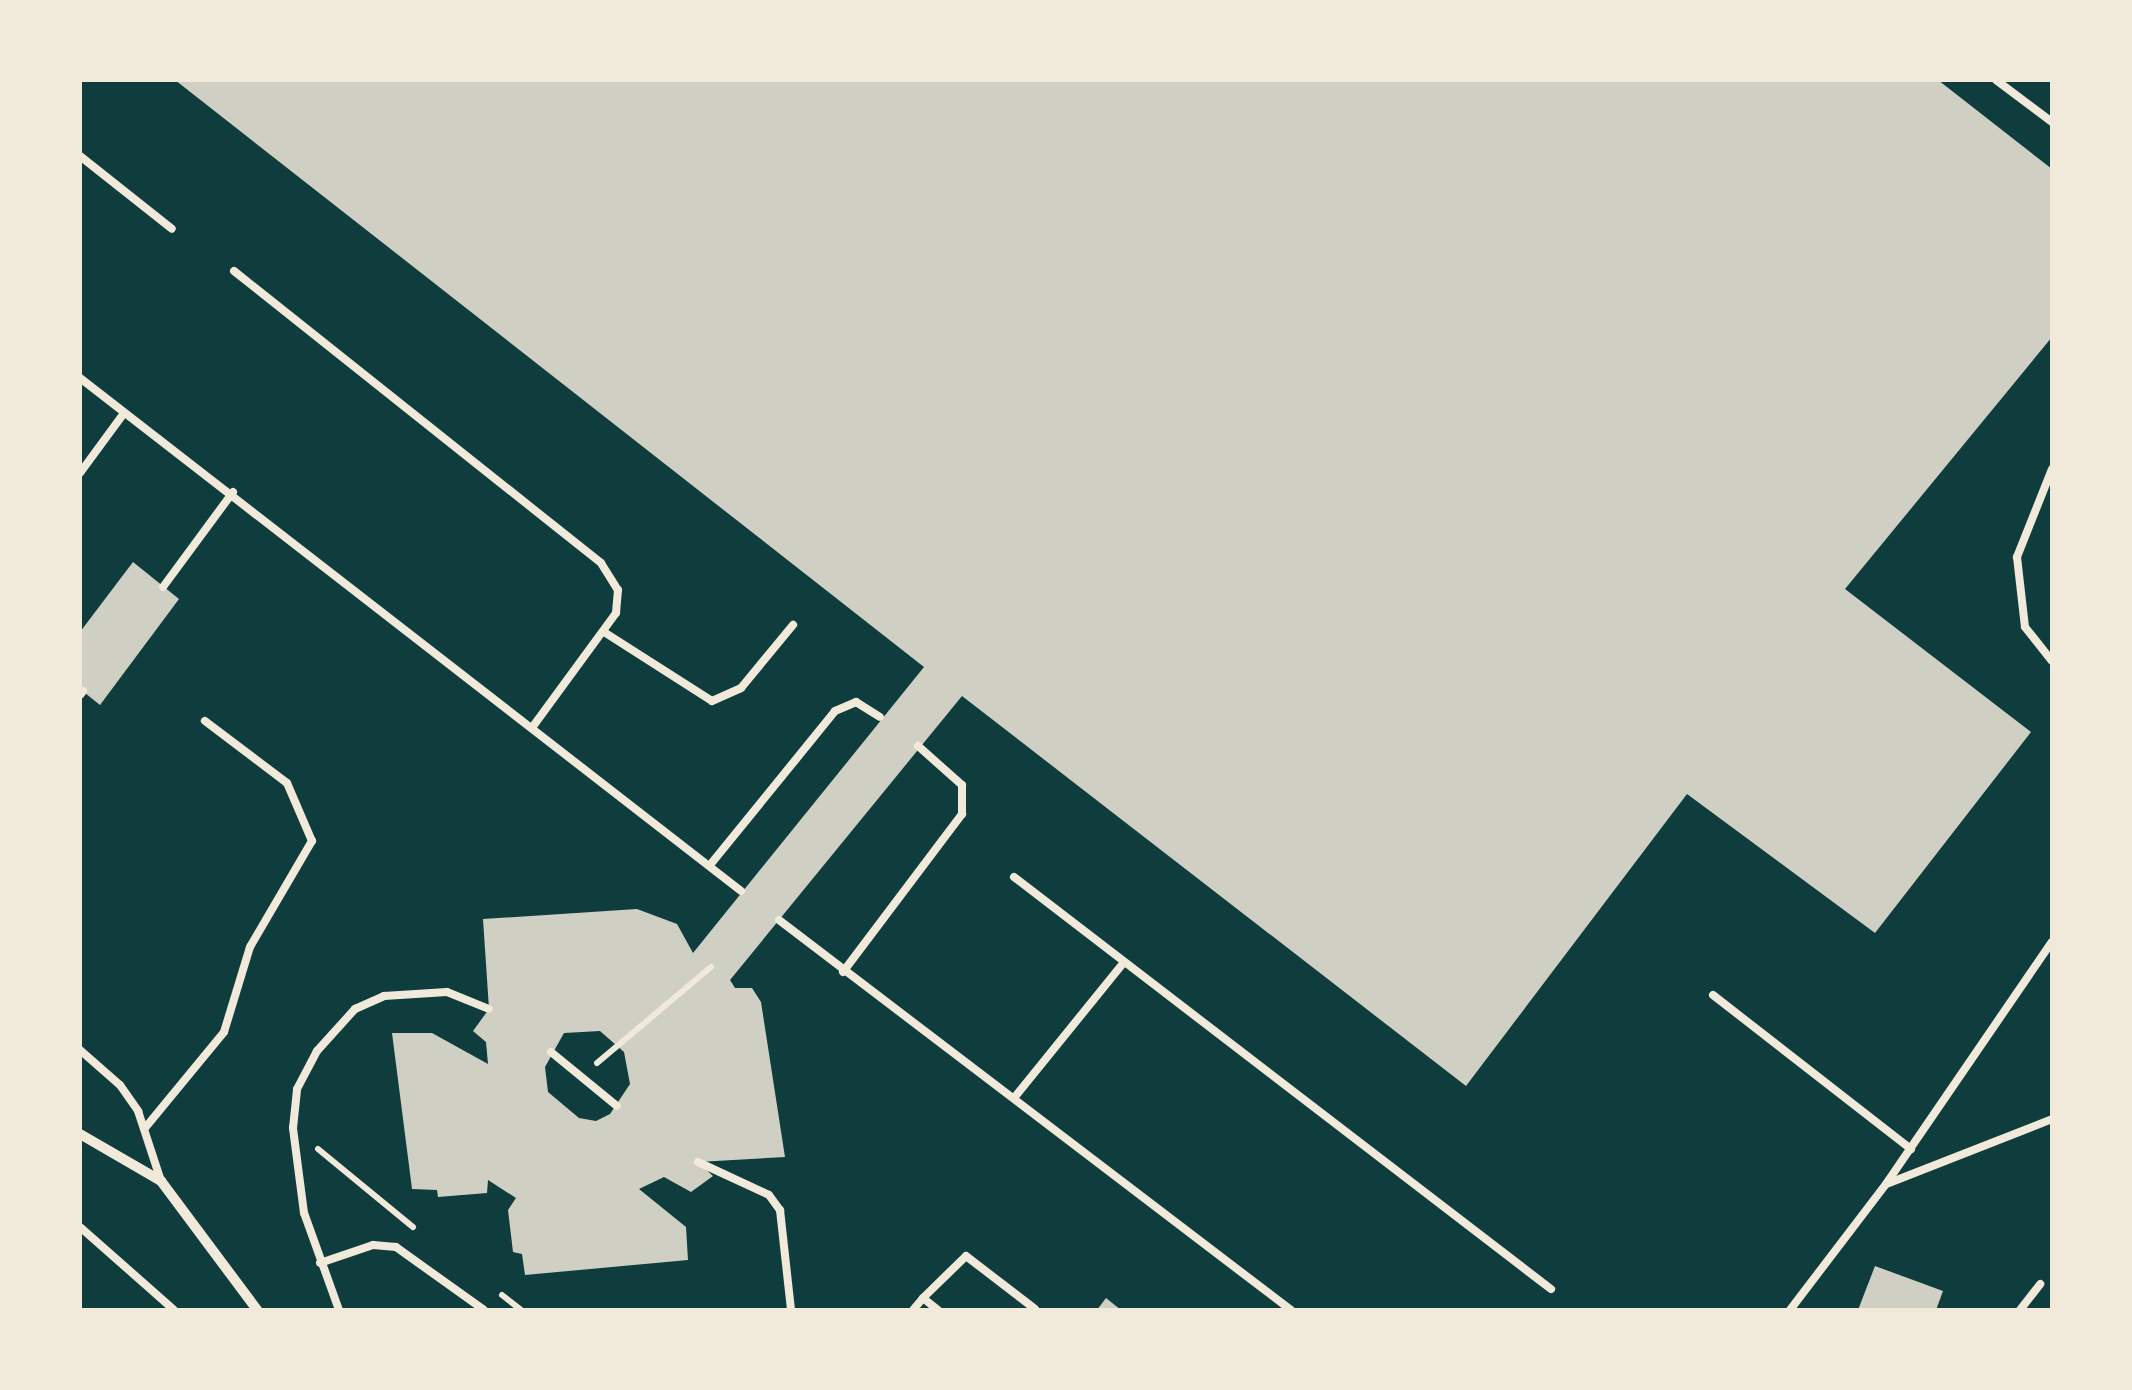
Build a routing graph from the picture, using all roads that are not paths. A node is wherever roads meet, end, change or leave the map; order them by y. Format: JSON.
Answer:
{"nodes":[{"id":1,"x":1996,"y":80,"type":"edge"},
{"id":2,"x":2052,"y":122,"type":"edge"},
{"id":3,"x":80,"y":156,"type":"edge"},
{"id":4,"x":172,"y":228,"type":"dead end"},
{"id":5,"x":234,"y":271,"type":"dead end"},
{"id":6,"x":80,"y":378,"type":"edge"},
{"id":7,"x":124,"y":413,"type":"junction"},
{"id":8,"x":2052,"y":470,"type":"edge"},
{"id":9,"x":80,"y":473,"type":"edge"},
{"id":10,"x":233,"y":492,"type":"junction"},
{"id":11,"x":163,"y":587,"type":"dead end"},
{"id":12,"x":793,"y":625,"type":"dead end"},
{"id":13,"x":604,"y":632,"type":"junction"},
{"id":14,"x":2052,"y":660,"type":"edge"},
{"id":15,"x":880,"y":717,"type":"dead end"},
{"id":16,"x":205,"y":721,"type":"dead end"},
{"id":17,"x":534,"y":726,"type":"junction"},
{"id":18,"x":918,"y":746,"type":"dead end"},
{"id":19,"x":710,"y":864,"type":"junction"},
{"id":20,"x":1014,"y":877,"type":"dead end"},
{"id":21,"x":742,"y":891,"type":"dead end"},
{"id":22,"x":779,"y":920,"type":"dead end"},
{"id":23,"x":2052,"y":942,"type":"edge"},
{"id":24,"x":1124,"y":962,"type":"junction"},
{"id":25,"x":843,"y":972,"type":"junction"},
{"id":26,"x":1712,"y":995,"type":"dead end"},
{"id":27,"x":489,"y":1009,"type":"dead end"},
{"id":28,"x":80,"y":1050,"type":"edge"},
{"id":29,"x":552,"y":1052,"type":"dead end"},
{"id":30,"x":1014,"y":1098,"type":"junction"},
{"id":31,"x":617,"y":1106,"type":"dead end"},
{"id":32,"x":2052,"y":1119,"type":"edge"},
{"id":33,"x":145,"y":1128,"type":"junction"},
{"id":34,"x":80,"y":1134,"type":"edge"},
{"id":35,"x":1911,"y":1149,"type":"junction"},
{"id":36,"x":698,"y":1162,"type":"dead end"},
{"id":37,"x":161,"y":1181,"type":"junction"},
{"id":38,"x":1886,"y":1184,"type":"junction"},
{"id":39,"x":80,"y":1227,"type":"edge"},
{"id":40,"x":320,"y":1263,"type":"junction"},
{"id":41,"x":2040,"y":1284,"type":"dead end"},
{"id":42,"x":1550,"y":1289,"type":"dead end"},
{"id":43,"x":923,"y":1298,"type":"junction"},
{"id":44,"x":1035,"y":1309,"type":"edge"},
{"id":45,"x":174,"y":1310,"type":"edge"},
{"id":46,"x":257,"y":1310,"type":"edge"},
{"id":47,"x":339,"y":1310,"type":"edge"},
{"id":48,"x":484,"y":1310,"type":"edge"},
{"id":49,"x":791,"y":1310,"type":"edge"},
{"id":50,"x":913,"y":1310,"type":"edge"},
{"id":51,"x":938,"y":1310,"type":"edge"},
{"id":52,"x":1292,"y":1310,"type":"edge"},
{"id":53,"x":1790,"y":1310,"type":"edge"},
{"id":54,"x":2020,"y":1310,"type":"edge"}],
"edges":[{"from":1,"to":2,"type":"lane"},
{"from":3,"to":4,"type":"lane"},
{"from":5,"to":13,"type":"lane"},
{"from":6,"to":7,"type":"lane"},
{"from":7,"to":9,"type":"lane"},
{"from":7,"to":10,"type":"lane"},
{"from":8,"to":14,"type":"lane"},
{"from":10,"to":11,"type":"lane"},
{"from":10,"to":17,"type":"lane"},
{"from":12,"to":13,"type":"lane"},
{"from":13,"to":17,"type":"lane"},
{"from":15,"to":19,"type":"lane"},
{"from":16,"to":33,"type":"lane"},
{"from":17,"to":19,"type":"lane"},
{"from":18,"to":25,"type":"lane"},
{"from":19,"to":21,"type":"lane"},
{"from":20,"to":24,"type":"lane"},
{"from":22,"to":25,"type":"lane"},
{"from":23,"to":35,"type":"lane"},
{"from":24,"to":30,"type":"lane"},
{"from":24,"to":42,"type":"lane"},
{"from":25,"to":30,"type":"lane"},
{"from":26,"to":35,"type":"lane"},
{"from":27,"to":40,"type":"lane"},
{"from":28,"to":33,"type":"lane"},
{"from":29,"to":31,"type":"lane"},
{"from":30,"to":52,"type":"lane"},
{"from":32,"to":38,"type":"lane"},
{"from":33,"to":37,"type":"lane"},
{"from":34,"to":37,"type":"street"},
{"from":35,"to":38,"type":"lane"},
{"from":36,"to":49,"type":"lane"},
{"from":37,"to":46,"type":"street"},
{"from":38,"to":53,"type":"lane"},
{"from":39,"to":45,"type":"lane"},
{"from":40,"to":47,"type":"lane"},
{"from":40,"to":48,"type":"lane"},
{"from":41,"to":54,"type":"lane"},
{"from":43,"to":44,"type":"lane"},
{"from":43,"to":50,"type":"lane"},
{"from":43,"to":51,"type":"lane"}]}
